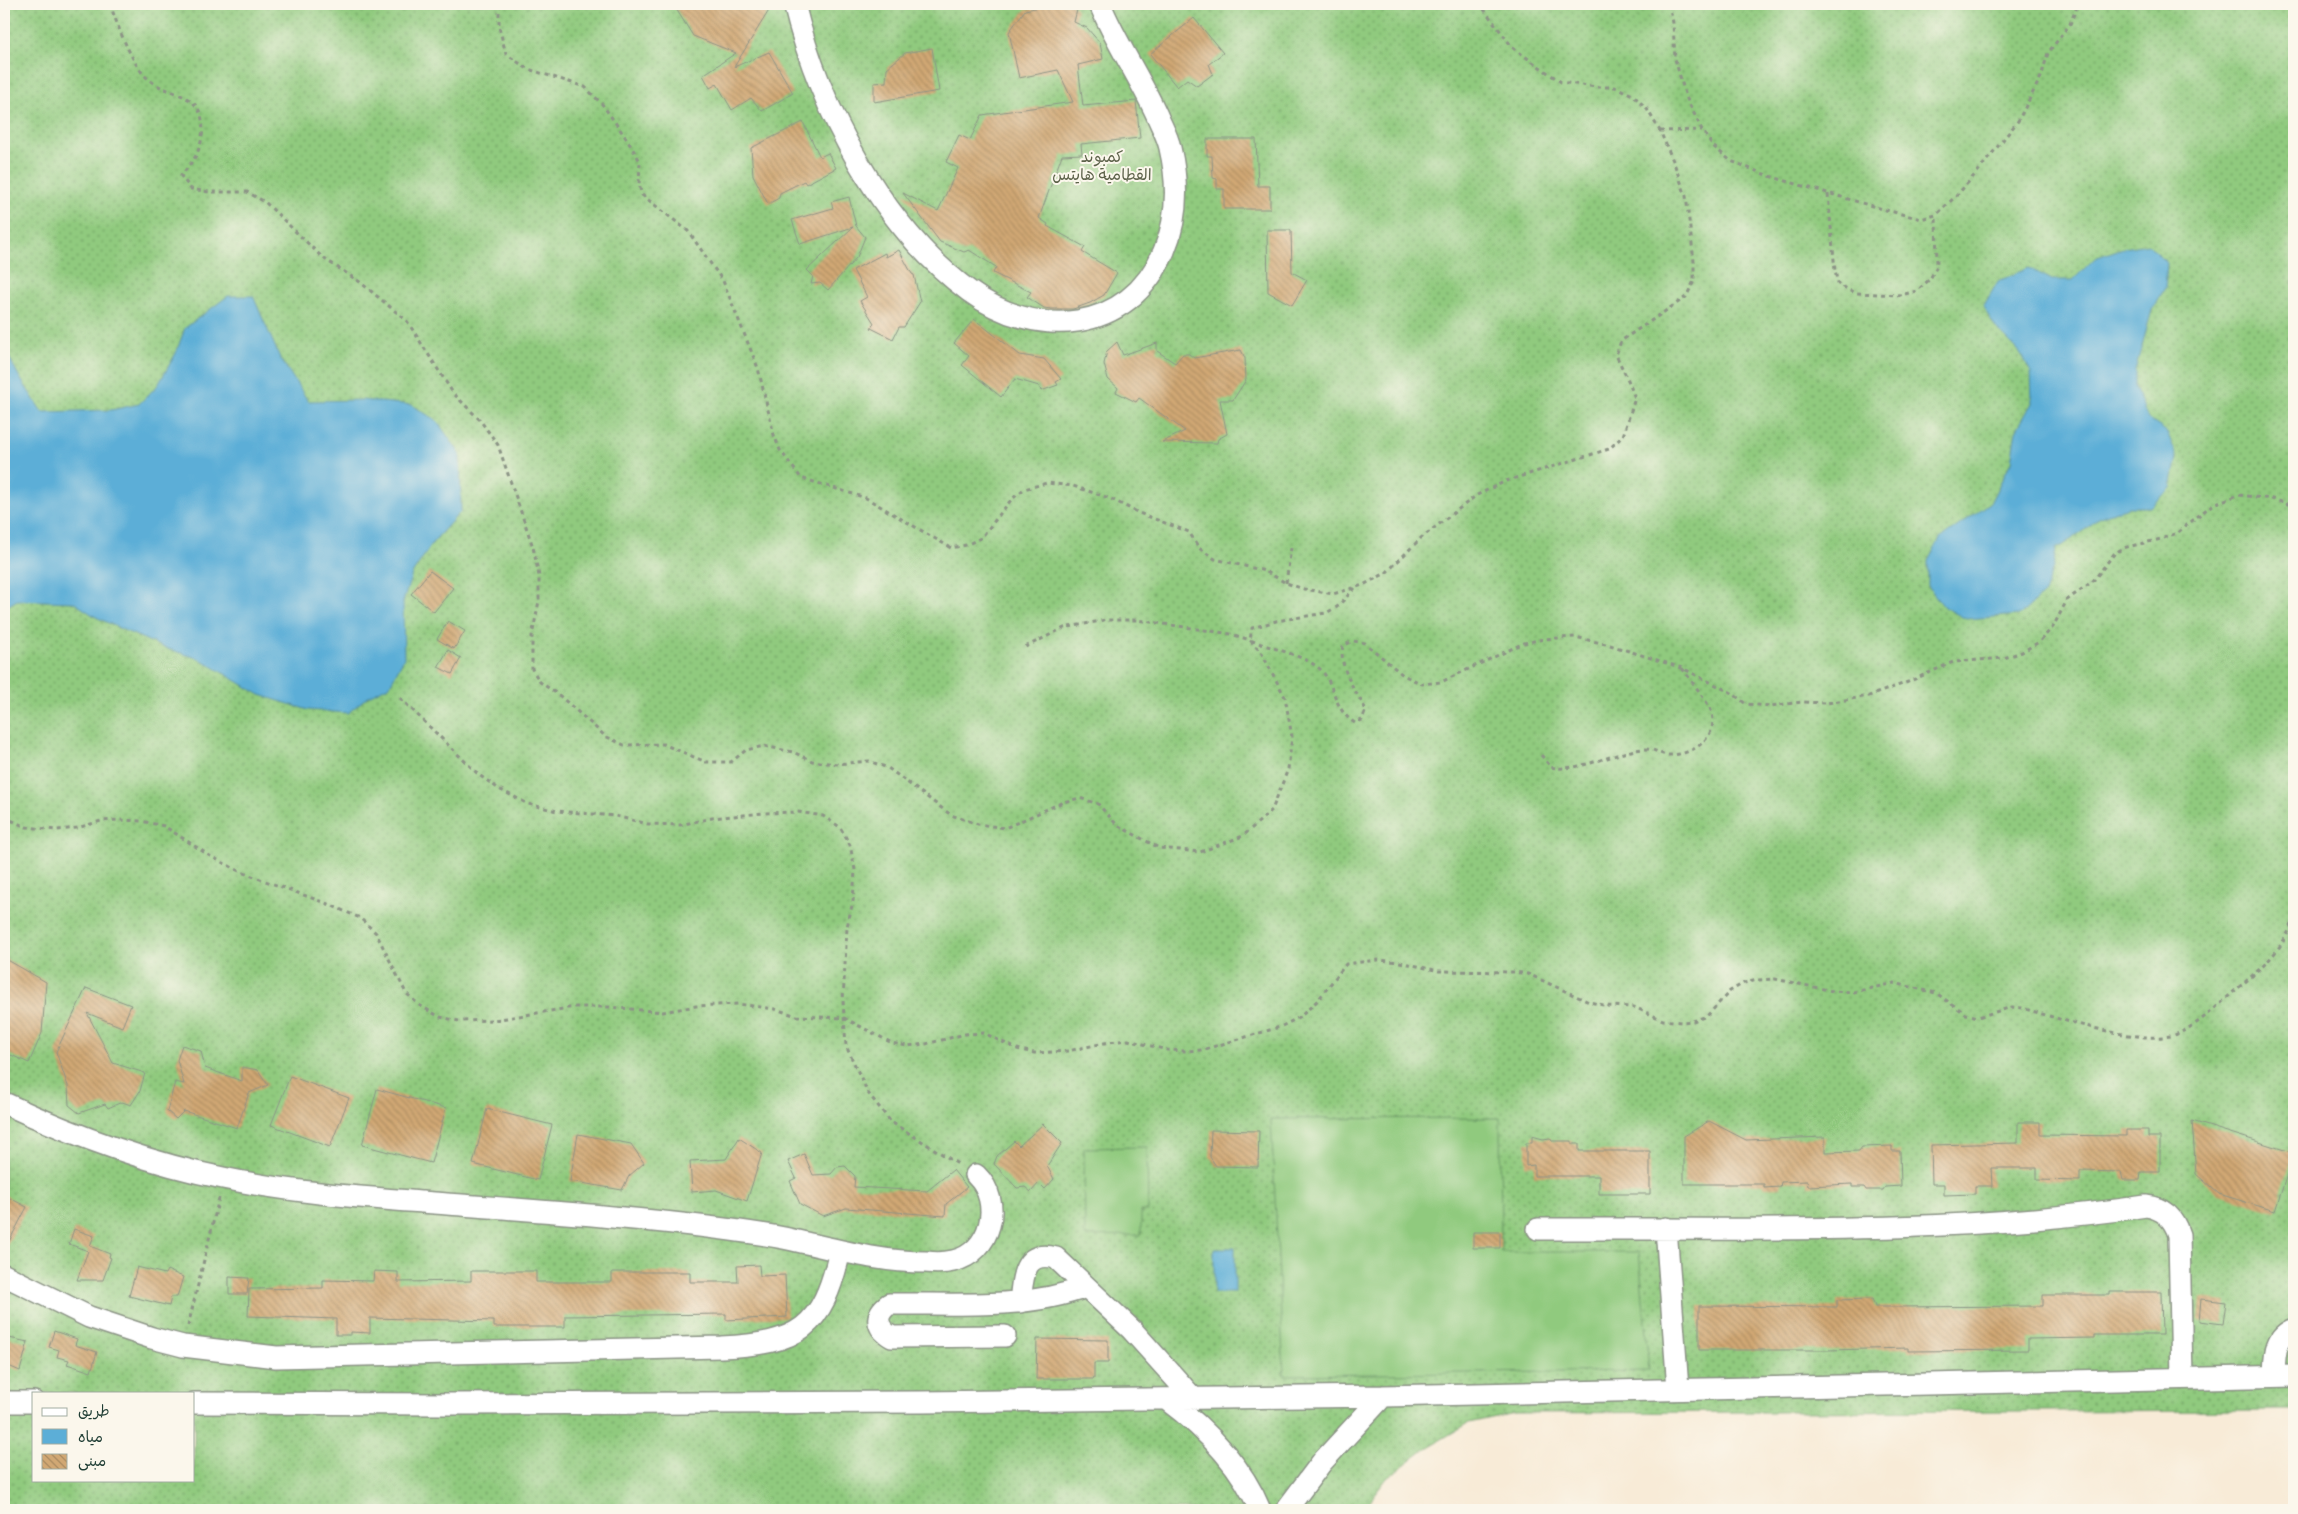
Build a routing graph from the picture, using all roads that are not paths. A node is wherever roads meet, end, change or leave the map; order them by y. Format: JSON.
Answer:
{"nodes":[{"id":1,"x":794,"y":4,"type":"edge"},
{"id":2,"x":1100,"y":4,"type":"edge"},
{"id":3,"x":4,"y":1102,"type":"edge"},
{"id":4,"x":976,"y":1176,"type":"road end"},
{"id":5,"x":1538,"y":1228,"type":"dead end"},
{"id":6,"x":1666,"y":1228,"type":"junction"},
{"id":7,"x":840,"y":1252,"type":"junction"},
{"id":8,"x":4,"y":1275,"type":"edge"},
{"id":9,"x":1086,"y":1287,"type":"junction"},
{"id":10,"x":1020,"y":1302,"type":"junction"},
{"id":11,"x":2294,"y":1329,"type":"edge"},
{"id":12,"x":1005,"y":1336,"type":"dead end"},
{"id":13,"x":2284,"y":1376,"type":"edge"},
{"id":14,"x":2182,"y":1378,"type":"junction"},
{"id":15,"x":1678,"y":1389,"type":"junction"},
{"id":16,"x":1383,"y":1396,"type":"junction"},
{"id":17,"x":1193,"y":1398,"type":"junction"},
{"id":18,"x":1166,"y":1399,"type":"junction"},
{"id":19,"x":4,"y":1402,"type":"edge"},
{"id":20,"x":32,"y":1402,"type":"edge"},
{"id":21,"x":195,"y":1403,"type":"edge"},
{"id":22,"x":1260,"y":1510,"type":"edge"},
{"id":23,"x":1286,"y":1510,"type":"edge"}],
"edges":[{"from":1,"to":2,"type":"street"},
{"from":3,"to":7,"type":"street"},
{"from":4,"to":7,"type":"street"},
{"from":5,"to":6,"type":"street"},
{"from":6,"to":14,"type":"street"},
{"from":6,"to":15,"type":"street"},
{"from":7,"to":8,"type":"street"},
{"from":9,"to":10,"type":"street"},
{"from":9,"to":10,"type":"street"},
{"from":9,"to":17,"type":"street"},
{"from":10,"to":12,"type":"street"},
{"from":11,"to":13,"type":"street"},
{"from":13,"to":14,"type":"street"},
{"from":14,"to":15,"type":"street"},
{"from":15,"to":16,"type":"street"},
{"from":16,"to":17,"type":"street"},
{"from":16,"to":23,"type":"street"},
{"from":17,"to":18,"type":"street"},
{"from":18,"to":21,"type":"street"},
{"from":18,"to":22,"type":"street"},
{"from":19,"to":20,"type":"street"}]}
